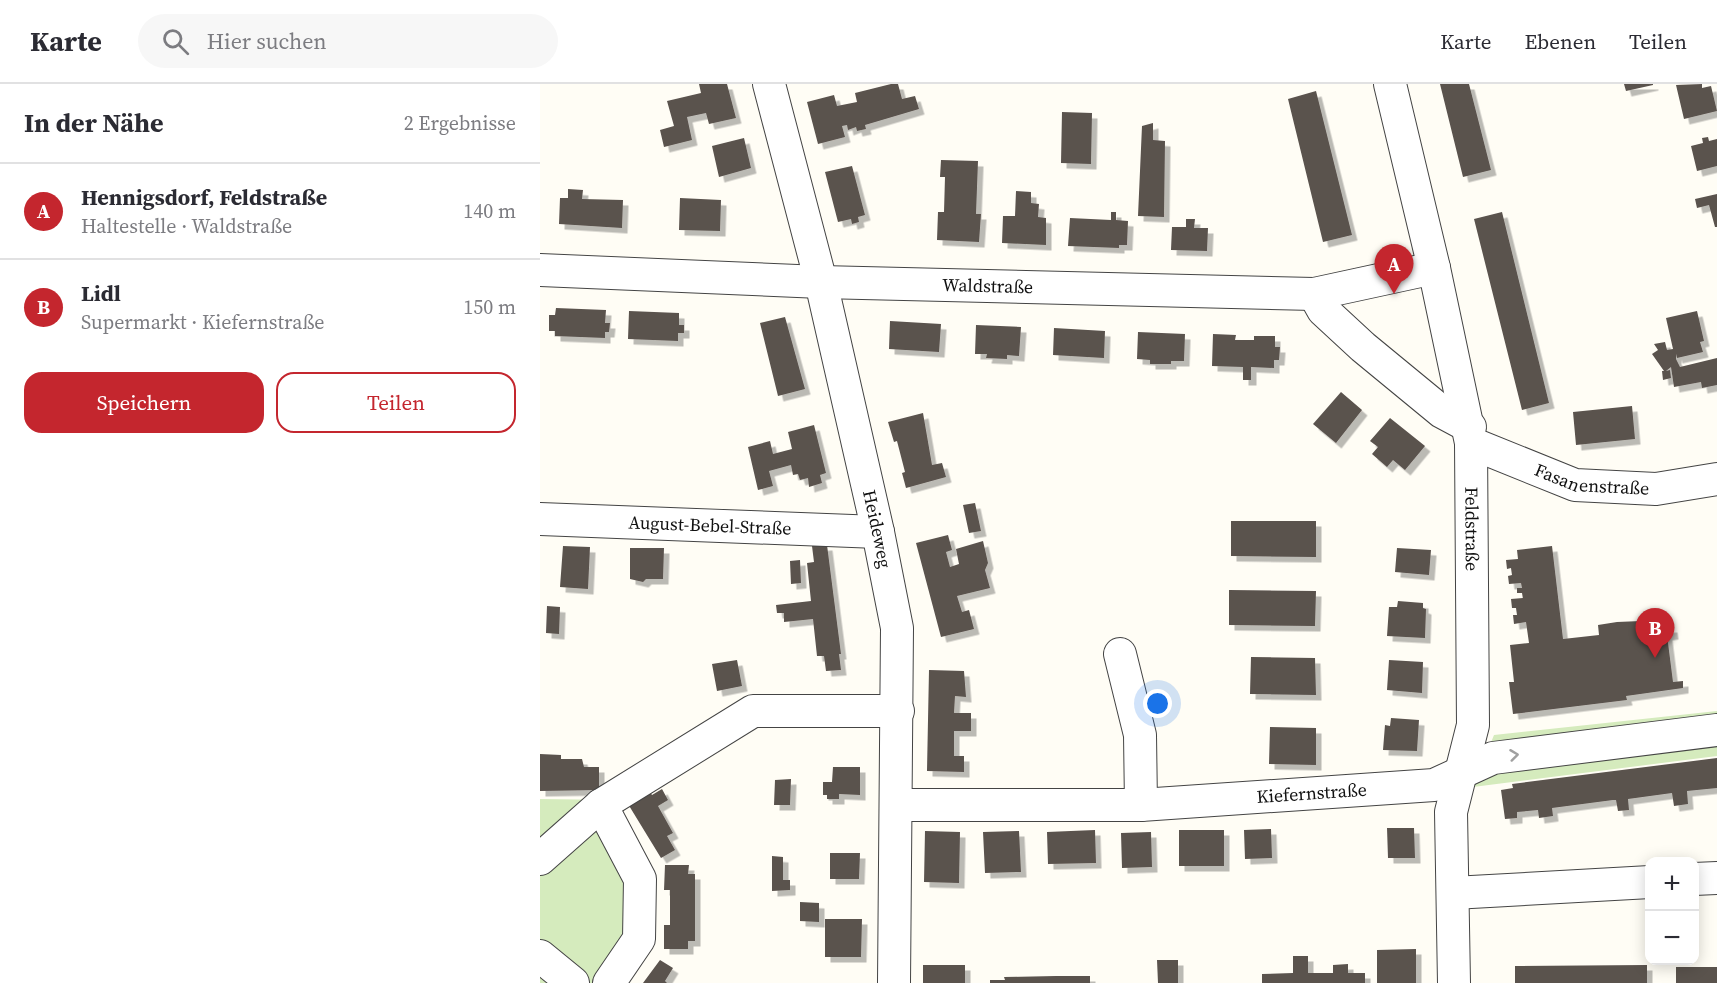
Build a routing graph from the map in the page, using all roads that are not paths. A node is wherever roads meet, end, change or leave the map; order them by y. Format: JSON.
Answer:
{"nodes":[{"id":1,"x":769,"y":84,"type":"edge"},
{"id":2,"x":1390,"y":84,"type":"edge"},
{"id":3,"x":1434,"y":268,"type":"junction"},
{"id":4,"x":540,"y":270,"type":"edge"},
{"id":5,"x":821,"y":282,"type":"junction"},
{"id":6,"x":1314,"y":294,"type":"junction"},
{"id":7,"x":1470,"y":435,"type":"junction"},
{"id":8,"x":1717,"y":479,"type":"edge"},
{"id":9,"x":540,"y":519,"type":"edge"},
{"id":10,"x":878,"y":532,"type":"junction"},
{"id":11,"x":1120,"y":654,"type":"dead end"},
{"id":12,"x":898,"y":711,"type":"junction"},
{"id":13,"x":1717,"y":730,"type":"edge"},
{"id":14,"x":1460,"y":775,"type":"junction"},
{"id":15,"x":601,"y":805,"type":"junction"},
{"id":16,"x":896,"y":805,"type":"junction"},
{"id":17,"x":1141,"y":805,"type":"junction"},
{"id":18,"x":540,"y":859,"type":"edge"},
{"id":19,"x":1717,"y":878,"type":"edge"},
{"id":20,"x":1699,"y":879,"type":"edge"},
{"id":21,"x":1645,"y":882,"type":"edge"},
{"id":22,"x":1453,"y":894,"type":"junction"},
{"id":23,"x":540,"y":956,"type":"edge"},
{"id":24,"x":573,"y":983,"type":"edge"},
{"id":25,"x":609,"y":983,"type":"edge"},
{"id":26,"x":894,"y":983,"type":"edge"},
{"id":27,"x":1454,"y":983,"type":"edge"}],
"edges":[{"from":1,"to":5,"type":"street","name":"Heideweg"},
{"from":2,"to":3,"type":"street","name":"Feldstraße"},
{"from":3,"to":6,"type":"street","name":"Waldstraße"},
{"from":3,"to":7,"type":"street","name":"Feldstraße"},
{"from":4,"to":5,"type":"street","name":"Waldstraße"},
{"from":5,"to":6,"type":"street","name":"Waldstraße"},
{"from":5,"to":10,"type":"street","name":"Heideweg"},
{"from":6,"to":7,"type":"street","name":"Fasanenstraße"},
{"from":7,"to":8,"type":"street","name":"Fasanenstraße"},
{"from":7,"to":14,"type":"street","name":"Feldstraße"},
{"from":9,"to":10,"type":"street","name":"August-Bebel-Straße"},
{"from":10,"to":12,"type":"street","name":"Heideweg"},
{"from":11,"to":17,"type":"street"},
{"from":12,"to":15,"type":"street"},
{"from":12,"to":16,"type":"street","name":"Heideweg"},
{"from":14,"to":13,"type":"street","name":"Kiefernstraße","one_way":true},
{"from":14,"to":17,"type":"street","name":"Kiefernstraße"},
{"from":14,"to":22,"type":"street","name":"Feldstraße"},
{"from":15,"to":18,"type":"street"},
{"from":15,"to":25,"type":"street"},
{"from":16,"to":17,"type":"street","name":"Kiefernstraße"},
{"from":16,"to":26,"type":"street","name":"Heideweg"},
{"from":19,"to":20,"type":"street"},
{"from":21,"to":22,"type":"street"},
{"from":22,"to":27,"type":"street","name":"Feldstraße"},
{"from":23,"to":24,"type":"street"}]}
